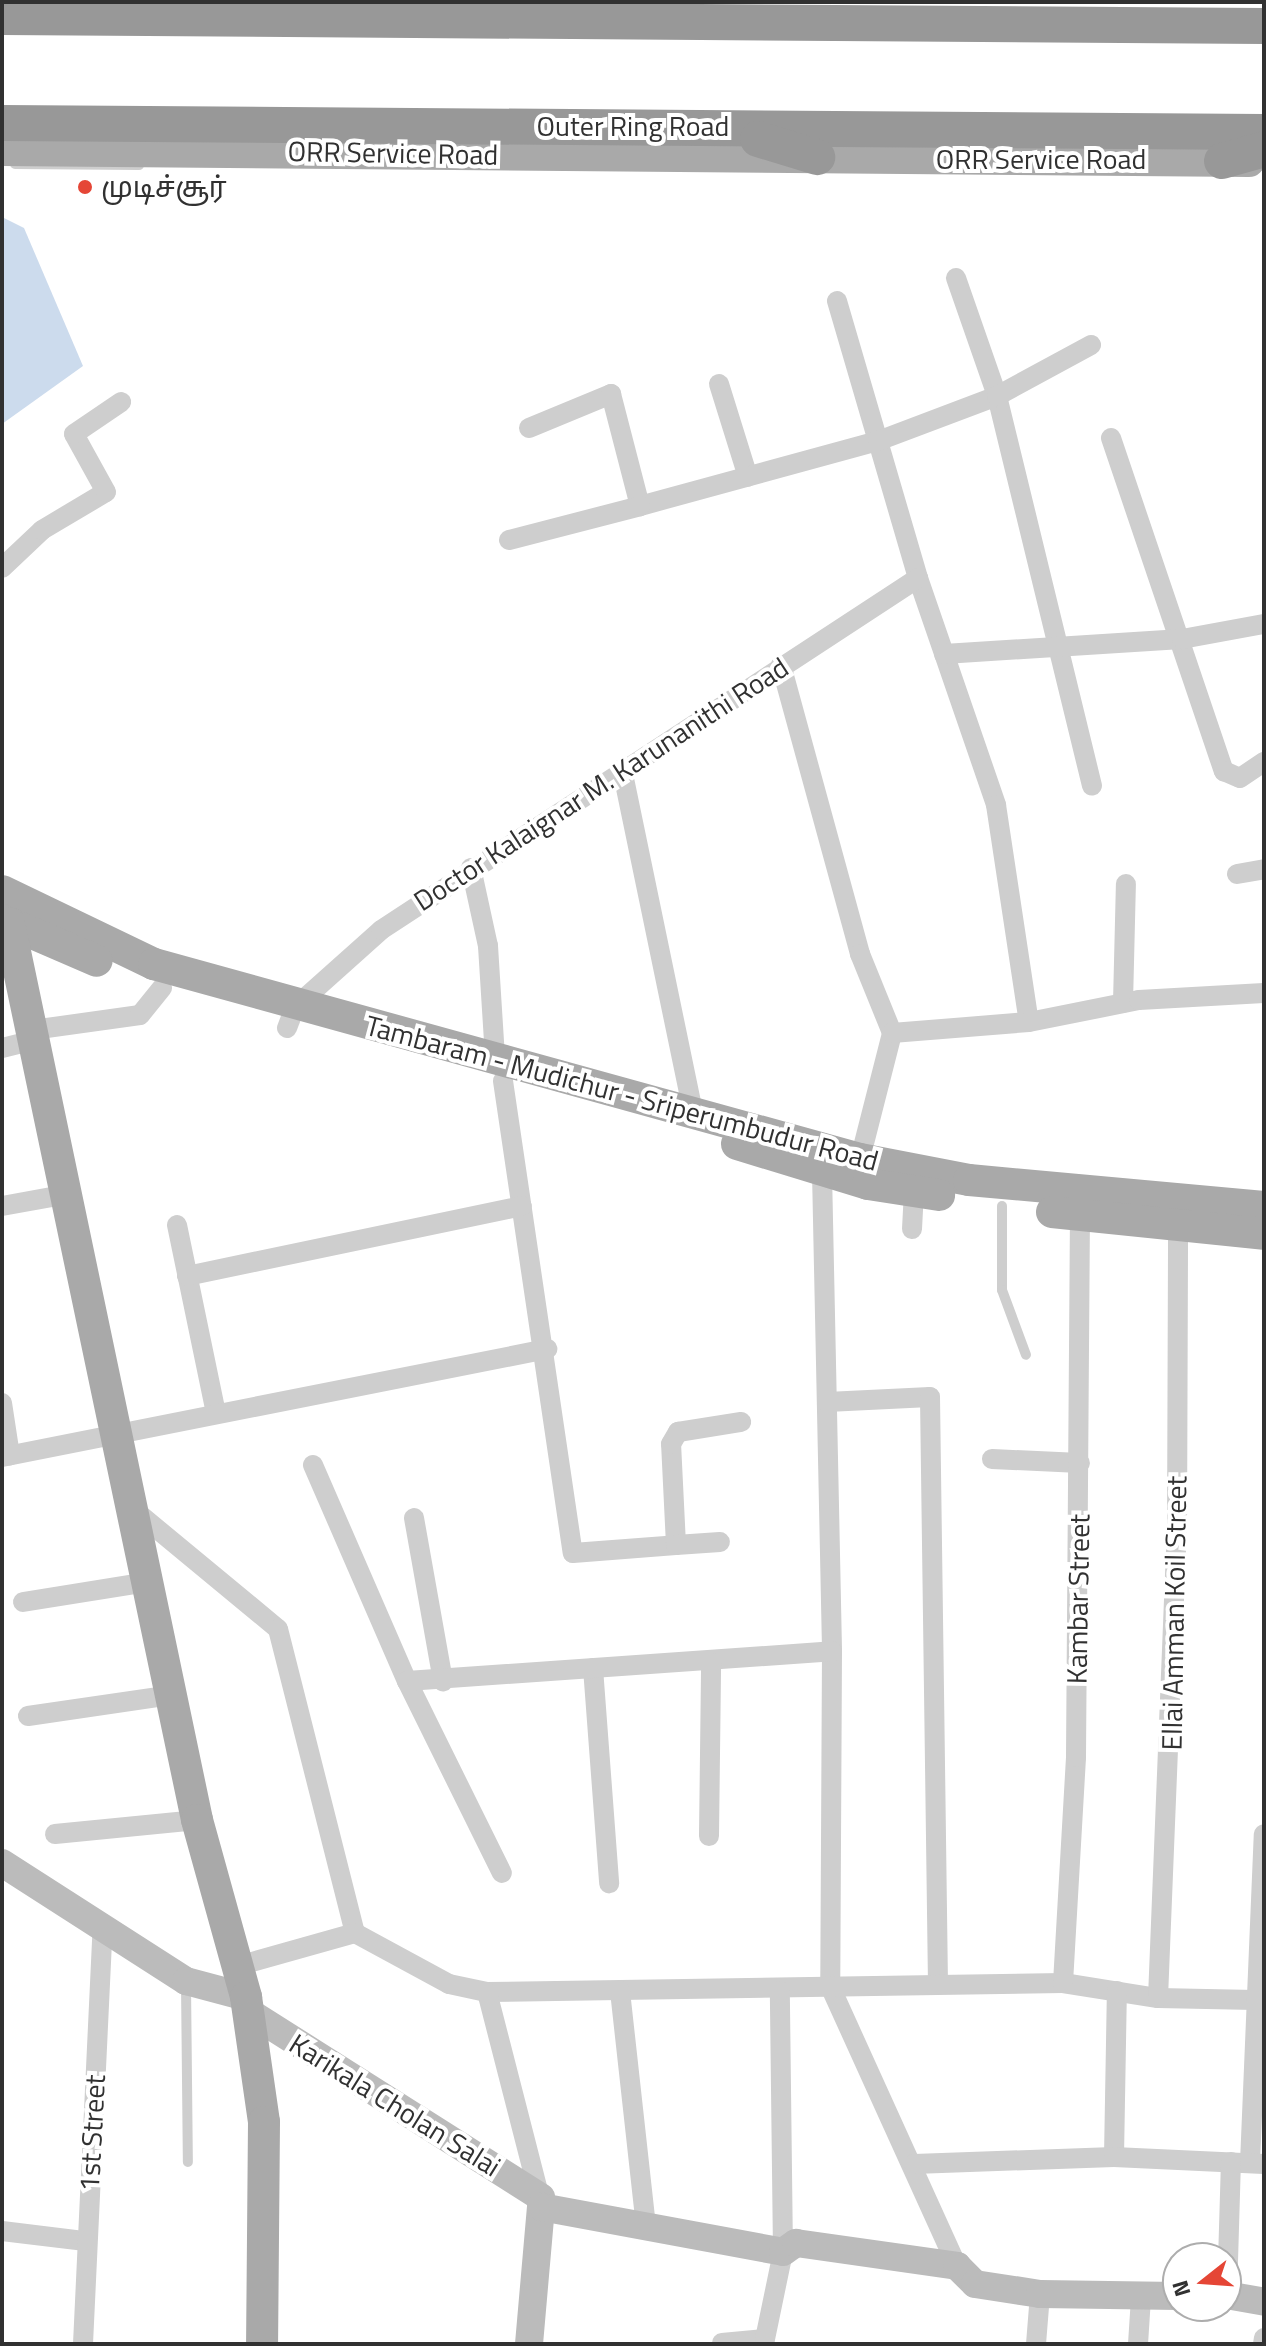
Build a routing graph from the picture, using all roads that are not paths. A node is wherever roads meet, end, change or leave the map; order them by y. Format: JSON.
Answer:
{"nodes":[{"id":1,"x":675,"y":2,"type":"edge"},
{"id":2,"x":1124,"y":2,"type":"edge"},
{"id":3,"x":2,"y":17,"type":"edge"},
{"id":4,"x":596,"y":21,"type":"junction"},
{"id":5,"x":1214,"y":25,"type":"junction"},
{"id":6,"x":1264,"y":26,"type":"edge"},
{"id":7,"x":2,"y":123,"type":"edge"},
{"id":8,"x":720,"y":127,"type":"junction"},
{"id":9,"x":1264,"y":132,"type":"edge"},
{"id":10,"x":1264,"y":149,"type":"edge"},
{"id":11,"x":2,"y":150,"type":"edge"},
{"id":12,"x":212,"y":152,"type":"junction"},
{"id":13,"x":817,"y":157,"type":"junction"},
{"id":14,"x":2,"y":161,"type":"edge"},
{"id":15,"x":1222,"y":161,"type":"junction"},
{"id":16,"x":1264,"y":161,"type":"edge"},
{"id":17,"x":956,"y":278,"type":"dead end"},
{"id":18,"x":837,"y":301,"type":"dead end"},
{"id":19,"x":1091,"y":345,"type":"dead end"},
{"id":20,"x":719,"y":384,"type":"dead end"},
{"id":21,"x":997,"y":396,"type":"junction"},
{"id":22,"x":121,"y":402,"type":"dead end"},
{"id":23,"x":529,"y":428,"type":"dead end"},
{"id":24,"x":1111,"y":438,"type":"dead end"},
{"id":25,"x":878,"y":441,"type":"junction"},
{"id":26,"x":748,"y":477,"type":"junction"},
{"id":27,"x":640,"y":506,"type":"junction"},
{"id":28,"x":509,"y":540,"type":"dead end"},
{"id":29,"x":2,"y":568,"type":"edge"},
{"id":30,"x":918,"y":578,"type":"junction"},
{"id":31,"x":1264,"y":624,"type":"edge"},
{"id":32,"x":1182,"y":639,"type":"junction"},
{"id":33,"x":1062,"y":646,"type":"junction"},
{"id":34,"x":944,"y":654,"type":"junction"},
{"id":35,"x":781,"y":665,"type":"junction"},
{"id":36,"x":1264,"y":762,"type":"edge"},
{"id":37,"x":622,"y":769,"type":"junction"},
{"id":38,"x":1092,"y":786,"type":"dead end"},
{"id":39,"x":471,"y":868,"type":"junction"},
{"id":40,"x":1264,"y":869,"type":"edge"},
{"id":41,"x":1237,"y":874,"type":"dead end"},
{"id":42,"x":1126,"y":884,"type":"dead end"},
{"id":43,"x":10,"y":910,"type":"edge"},
{"id":44,"x":162,"y":988,"type":"junction"},
{"id":45,"x":1264,"y":993,"type":"edge"},
{"id":46,"x":1123,"y":1003,"type":"junction"},
{"id":47,"x":291,"y":1017,"type":"junction"},
{"id":48,"x":1029,"y":1022,"type":"junction"},
{"id":49,"x":892,"y":1033,"type":"junction"},
{"id":50,"x":33,"y":1035,"type":"junction"},
{"id":51,"x":2,"y":1048,"type":"edge"},
{"id":52,"x":499,"y":1069,"type":"junction"},
{"id":53,"x":692,"y":1108,"type":"junction"},
{"id":54,"x":860,"y":1159,"type":"junction"},
{"id":55,"x":822,"y":1172,"type":"junction"},
{"id":56,"x":914,"y":1192,"type":"junction"},
{"id":57,"x":69,"y":1194,"type":"junction"},
{"id":58,"x":2,"y":1206,"type":"edge"},
{"id":59,"x":522,"y":1206,"type":"junction"},
{"id":60,"x":1002,"y":1206,"type":"junction"},
{"id":61,"x":1264,"y":1207,"type":"edge"},
{"id":62,"x":1080,"y":1215,"type":"junction"},
{"id":63,"x":177,"y":1225,"type":"dead end"},
{"id":64,"x":1178,"y":1228,"type":"junction"},
{"id":65,"x":912,"y":1229,"type":"dead end"},
{"id":66,"x":1264,"y":1234,"type":"edge"},
{"id":67,"x":187,"y":1276,"type":"junction"},
{"id":68,"x":547,"y":1349,"type":"junction"},
{"id":69,"x":1026,"y":1355,"type":"dead end"},
{"id":70,"x":827,"y":1402,"type":"junction"},
{"id":71,"x":2,"y":1403,"type":"edge"},
{"id":72,"x":216,"y":1414,"type":"junction"},
{"id":73,"x":741,"y":1422,"type":"dead end"},
{"id":74,"x":117,"y":1431,"type":"junction"},
{"id":75,"x":6,"y":1456,"type":"edge"},
{"id":76,"x":992,"y":1459,"type":"dead end"},
{"id":77,"x":1080,"y":1463,"type":"junction"},
{"id":78,"x":313,"y":1465,"type":"dead end"},
{"id":79,"x":133,"y":1509,"type":"junction"},
{"id":80,"x":414,"y":1518,"type":"dead end"},
{"id":81,"x":720,"y":1542,"type":"dead end"},
{"id":82,"x":676,"y":1545,"type":"junction"},
{"id":83,"x":148,"y":1582,"type":"junction"},
{"id":84,"x":23,"y":1602,"type":"dead end"},
{"id":85,"x":832,"y":1651,"type":"junction"},
{"id":86,"x":711,"y":1663,"type":"junction"},
{"id":87,"x":593,"y":1668,"type":"junction"},
{"id":88,"x":407,"y":1681,"type":"junction"},
{"id":89,"x":443,"y":1681,"type":"junction"},
{"id":90,"x":172,"y":1695,"type":"junction"},
{"id":91,"x":28,"y":1716,"type":"dead end"},
{"id":92,"x":197,"y":1820,"type":"junction"},
{"id":93,"x":55,"y":1834,"type":"dead end"},
{"id":94,"x":1264,"y":1834,"type":"edge"},
{"id":95,"x":709,"y":1836,"type":"dead end"},
{"id":96,"x":2,"y":1863,"type":"edge"},
{"id":97,"x":502,"y":1873,"type":"dead end"},
{"id":98,"x":609,"y":1883,"type":"dead end"},
{"id":99,"x":103,"y":1923,"type":"junction"},
{"id":100,"x":355,"y":1933,"type":"junction"},
{"id":101,"x":238,"y":1966,"type":"junction"},
{"id":102,"x":186,"y":1981,"type":"junction"},
{"id":103,"x":938,"y":1983,"type":"junction"},
{"id":104,"x":1063,"y":1983,"type":"junction"},
{"id":105,"x":830,"y":1986,"type":"junction"},
{"id":106,"x":620,"y":1991,"type":"junction"},
{"id":107,"x":780,"y":1991,"type":"junction"},
{"id":108,"x":1117,"y":1991,"type":"junction"},
{"id":109,"x":487,"y":1992,"type":"junction"},
{"id":110,"x":1158,"y":1998,"type":"junction"},
{"id":111,"x":1255,"y":2000,"type":"junction"},
{"id":112,"x":247,"y":2005,"type":"junction"},
{"id":113,"x":1114,"y":2157,"type":"junction"},
{"id":114,"x":188,"y":2162,"type":"dead end"},
{"id":115,"x":1249,"y":2163,"type":"edge"},
{"id":116,"x":914,"y":2164,"type":"junction"},
{"id":117,"x":541,"y":2202,"type":"junction"},
{"id":118,"x":646,"y":2226,"type":"junction"},
{"id":119,"x":2,"y":2231,"type":"edge"},
{"id":120,"x":85,"y":2241,"type":"junction"},
{"id":121,"x":1235,"y":2242,"type":"edge"},
{"id":122,"x":783,"y":2252,"type":"junction"},
{"id":123,"x":957,"y":2266,"type":"junction"},
{"id":124,"x":1040,"y":2294,"type":"junction"},
{"id":125,"x":1162,"y":2297,"type":"edge"},
{"id":126,"x":1141,"y":2298,"type":"junction"},
{"id":127,"x":1242,"y":2298,"type":"edge"},
{"id":128,"x":1264,"y":2302,"type":"edge"},
{"id":129,"x":722,"y":2343,"type":"edge"},
{"id":130,"x":83,"y":2344,"type":"edge"},
{"id":131,"x":262,"y":2344,"type":"edge"},
{"id":132,"x":529,"y":2344,"type":"edge"},
{"id":133,"x":1036,"y":2344,"type":"edge"},
{"id":134,"x":1138,"y":2344,"type":"edge"}],
"edges":[{"from":1,"to":4,"type":"highway"},
{"from":2,"to":5,"type":"highway"},
{"from":3,"to":4,"type":"highway"},
{"from":4,"to":5,"type":"highway"},
{"from":5,"to":6,"type":"highway"},
{"from":7,"to":8,"type":"highway","name":"Outer Ring Road"},
{"from":8,"to":9,"type":"highway","name":"Outer Ring Road"},
{"from":8,"to":13,"type":"highway"},
{"from":10,"to":15,"type":"highway"},
{"from":11,"to":12,"type":"main road","name":"ORR Service Road"},
{"from":12,"to":13,"type":"main road","name":"ORR Service Road"},
{"from":12,"to":14,"type":"lane"},
{"from":13,"to":15,"type":"main road","name":"ORR Service Road"},
{"from":15,"to":16,"type":"main road","name":"ORR Service Road"},
{"from":17,"to":21,"type":"street"},
{"from":18,"to":25,"type":"street"},
{"from":19,"to":21,"type":"street"},
{"from":20,"to":26,"type":"street"},
{"from":21,"to":25,"type":"street"},
{"from":21,"to":33,"type":"street"},
{"from":22,"to":29,"type":"street"},
{"from":23,"to":27,"type":"street"},
{"from":24,"to":32,"type":"street"},
{"from":25,"to":26,"type":"street"},
{"from":25,"to":30,"type":"street"},
{"from":26,"to":27,"type":"street"},
{"from":27,"to":28,"type":"street"},
{"from":30,"to":34,"type":"street"},
{"from":30,"to":35,"type":"street","name":"Doctor Kalaignar M. Karunanithi Road"},
{"from":31,"to":32,"type":"street"},
{"from":32,"to":33,"type":"street"},
{"from":32,"to":36,"type":"street"},
{"from":33,"to":34,"type":"street"},
{"from":33,"to":38,"type":"street"},
{"from":34,"to":48,"type":"street"},
{"from":35,"to":37,"type":"street","name":"Doctor Kalaignar M. Karunanithi Road"},
{"from":35,"to":49,"type":"street"},
{"from":37,"to":39,"type":"street","name":"Doctor Kalaignar M. Karunanithi Road"},
{"from":37,"to":53,"type":"street"},
{"from":39,"to":47,"type":"street","name":"Doctor Kalaignar M. Karunanithi Road"},
{"from":39,"to":52,"type":"street"},
{"from":40,"to":41,"type":"street"},
{"from":42,"to":46,"type":"street"},
{"from":43,"to":44,"type":"main road","name":"Tambaram - Mudichur - Sriperumbudur Road"},
{"from":43,"to":47,"type":"main road","name":"Tambaram - Mudichur - Sriperumbudur Road"},
{"from":43,"to":50,"type":"main road"},
{"from":44,"to":47,"type":"main road","name":"Tambaram - Mudichur - Sriperumbudur Road"},
{"from":44,"to":50,"type":"street"},
{"from":45,"to":46,"type":"street"},
{"from":46,"to":48,"type":"street"},
{"from":47,"to":52,"type":"main road","name":"Tambaram - Mudichur - Sriperumbudur Road"},
{"from":48,"to":49,"type":"street"},
{"from":49,"to":54,"type":"street"},
{"from":50,"to":51,"type":"street"},
{"from":50,"to":57,"type":"main road"},
{"from":52,"to":53,"type":"main road","name":"Tambaram - Mudichur - Sriperumbudur Road"},
{"from":52,"to":55,"type":"main road","name":"Tambaram - Mudichur - Sriperumbudur Road"},
{"from":52,"to":59,"type":"street"},
{"from":53,"to":54,"type":"main road","name":"Tambaram - Mudichur - Sriperumbudur Road"},
{"from":54,"to":61,"type":"main road","name":"Tambaram - Mudichur - Sriperumbudur Road"},
{"from":55,"to":56,"type":"main road","name":"Tambaram - Mudichur - Sriperumbudur Road"},
{"from":55,"to":70,"type":"street"},
{"from":56,"to":60,"type":"main road","name":"Tambaram - Mudichur - Sriperumbudur Road"},
{"from":56,"to":65,"type":"street"},
{"from":57,"to":58,"type":"street"},
{"from":57,"to":74,"type":"main road"},
{"from":59,"to":67,"type":"street"},
{"from":59,"to":68,"type":"street"},
{"from":60,"to":62,"type":"main road","name":"Tambaram - Mudichur - Sriperumbudur Road"},
{"from":60,"to":69,"type":"lane"},
{"from":62,"to":64,"type":"main road","name":"Tambaram - Mudichur - Sriperumbudur Road"},
{"from":62,"to":77,"type":"street","name":"Kambar Street"},
{"from":63,"to":67,"type":"street"},
{"from":64,"to":66,"type":"main road","name":"Tambaram - Mudichur - Sriperumbudur Road"},
{"from":64,"to":110,"type":"street","name":"Ellai Amman Koil Street"},
{"from":67,"to":72,"type":"street"},
{"from":68,"to":72,"type":"street"},
{"from":68,"to":82,"type":"street"},
{"from":70,"to":85,"type":"street"},
{"from":70,"to":103,"type":"street"},
{"from":71,"to":75,"type":"street"},
{"from":72,"to":74,"type":"street"},
{"from":73,"to":82,"type":"street"},
{"from":74,"to":75,"type":"street"},
{"from":74,"to":79,"type":"main road"},
{"from":76,"to":77,"type":"street"},
{"from":77,"to":104,"type":"street","name":"Kambar Street"},
{"from":78,"to":88,"type":"street"},
{"from":79,"to":83,"type":"main road"},
{"from":79,"to":100,"type":"street"},
{"from":80,"to":89,"type":"street"},
{"from":81,"to":82,"type":"street"},
{"from":83,"to":84,"type":"street"},
{"from":83,"to":90,"type":"main road"},
{"from":85,"to":86,"type":"street"},
{"from":85,"to":105,"type":"street"},
{"from":86,"to":87,"type":"street"},
{"from":86,"to":95,"type":"street"},
{"from":87,"to":89,"type":"street"},
{"from":87,"to":98,"type":"street"},
{"from":88,"to":89,"type":"street"},
{"from":88,"to":97,"type":"street"},
{"from":90,"to":91,"type":"street"},
{"from":90,"to":92,"type":"main road"},
{"from":92,"to":93,"type":"street"},
{"from":92,"to":101,"type":"main road"},
{"from":94,"to":111,"type":"street"},
{"from":96,"to":99,"type":"street"},
{"from":99,"to":102,"type":"street"},
{"from":99,"to":120,"type":"street","name":"1st Street"},
{"from":100,"to":101,"type":"street"},
{"from":100,"to":109,"type":"street"},
{"from":101,"to":112,"type":"main road"},
{"from":102,"to":112,"type":"street","name":"Karikala Cholan Salai"},
{"from":102,"to":114,"type":"lane"},
{"from":103,"to":104,"type":"street"},
{"from":103,"to":105,"type":"street"},
{"from":104,"to":108,"type":"street"},
{"from":105,"to":107,"type":"street"},
{"from":105,"to":116,"type":"street"},
{"from":106,"to":107,"type":"street"},
{"from":106,"to":109,"type":"street"},
{"from":106,"to":118,"type":"street"},
{"from":107,"to":122,"type":"street"},
{"from":108,"to":110,"type":"street"},
{"from":108,"to":113,"type":"street"},
{"from":109,"to":117,"type":"street"},
{"from":110,"to":111,"type":"street"},
{"from":111,"to":115,"type":"street"},
{"from":112,"to":117,"type":"street","name":"Karikala Cholan Salai"},
{"from":112,"to":131,"type":"main road"},
{"from":113,"to":115,"type":"street"},
{"from":113,"to":116,"type":"street"},
{"from":115,"to":121,"type":"street"},
{"from":116,"to":123,"type":"street"},
{"from":117,"to":118,"type":"street","name":"Karikala Cholan Salai"},
{"from":117,"to":132,"type":"street"},
{"from":118,"to":122,"type":"street","name":"Karikala Cholan Salai"},
{"from":119,"to":120,"type":"street"},
{"from":120,"to":130,"type":"street","name":"1st Street"},
{"from":122,"to":123,"type":"street","name":"Karikala Cholan Salai"},
{"from":122,"to":129,"type":"street"},
{"from":123,"to":124,"type":"street","name":"Karikala Cholan Salai"},
{"from":124,"to":126,"type":"street","name":"Karikala Cholan Salai"},
{"from":124,"to":133,"type":"street"},
{"from":125,"to":126,"type":"street","name":"Karikala Cholan Salai"},
{"from":126,"to":134,"type":"street"},
{"from":127,"to":128,"type":"street"}]}
